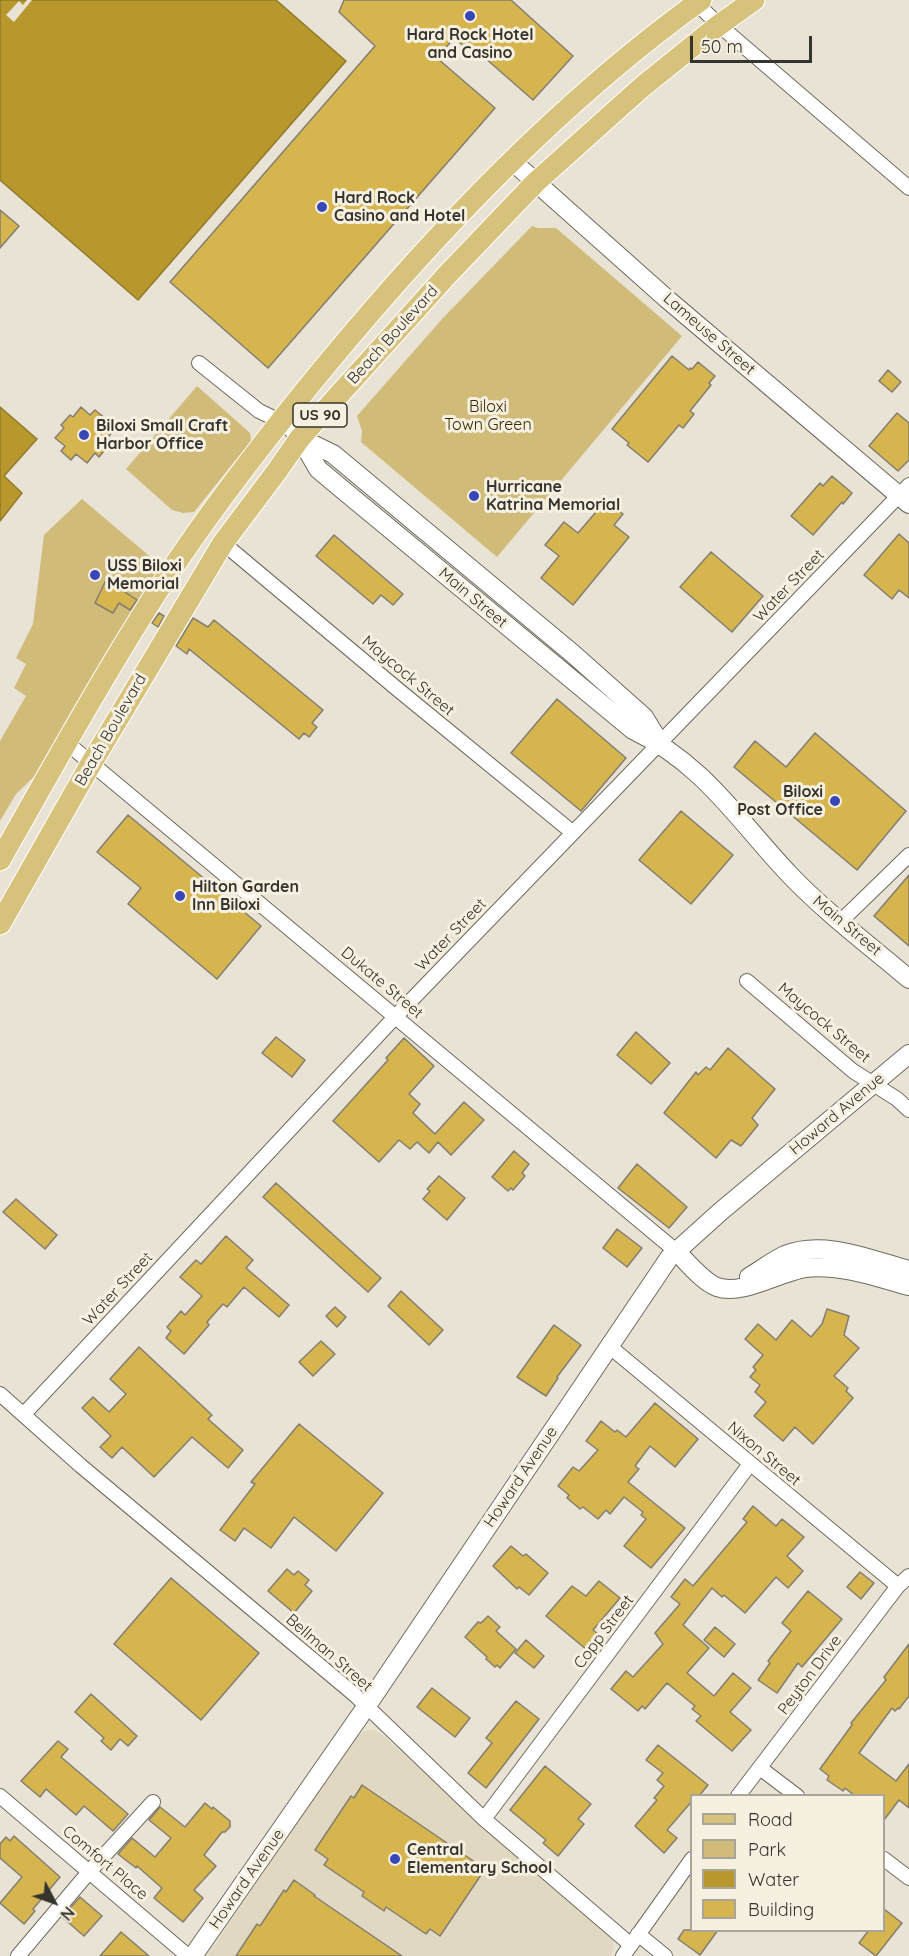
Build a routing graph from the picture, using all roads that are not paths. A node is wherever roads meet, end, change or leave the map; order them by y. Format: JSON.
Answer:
{"nodes":[{"id":1,"x":754,"y":0,"type":"edge"},
{"id":2,"x":698,"y":2,"type":"edge"},
{"id":3,"x":719,"y":26,"type":"junction"},
{"id":4,"x":512,"y":161,"type":"junction"},
{"id":5,"x":537,"y":182,"type":"junction"},
{"id":6,"x":909,"y":188,"type":"edge"},
{"id":7,"x":199,"y":363,"type":"dead end"},
{"id":8,"x":280,"y":421,"type":"junction"},
{"id":9,"x":300,"y":438,"type":"junction"},
{"id":10,"x":906,"y":495,"type":"edge"},
{"id":11,"x":223,"y":543,"type":"junction"},
{"id":12,"x":67,"y":742,"type":"junction"},
{"id":13,"x":660,"y":743,"type":"junction"},
{"id":14,"x":92,"y":762,"type":"junction"},
{"id":15,"x":572,"y":832,"type":"junction"},
{"id":16,"x":909,"y":855,"type":"edge"},
{"id":17,"x":0,"y":860,"type":"edge"},
{"id":18,"x":841,"y":921,"type":"junction"},
{"id":19,"x":0,"y":924,"type":"edge"},
{"id":20,"x":909,"y":979,"type":"edge"},
{"id":21,"x":747,"y":981,"type":"dead end"},
{"id":22,"x":396,"y":1016,"type":"junction"},
{"id":23,"x":909,"y":1054,"type":"edge"},
{"id":24,"x":873,"y":1083,"type":"junction"},
{"id":25,"x":909,"y":1110,"type":"edge"},
{"id":26,"x":676,"y":1251,"type":"junction"},
{"id":27,"x":909,"y":1270,"type":"edge"},
{"id":28,"x":909,"y":1286,"type":"edge"},
{"id":29,"x":609,"y":1346,"type":"junction"},
{"id":30,"x":0,"y":1394,"type":"edge"},
{"id":31,"x":24,"y":1414,"type":"junction"},
{"id":32,"x":750,"y":1464,"type":"junction"},
{"id":33,"x":909,"y":1576,"type":"edge"},
{"id":34,"x":898,"y":1586,"type":"junction"},
{"id":35,"x":366,"y":1707,"type":"junction"},
{"id":36,"x":760,"y":1768,"type":"junction"},
{"id":37,"x":740,"y":1794,"type":"edge"},
{"id":38,"x":794,"y":1794,"type":"edge"},
{"id":39,"x":0,"y":1796,"type":"edge"},
{"id":40,"x":153,"y":1802,"type":"dead end"},
{"id":41,"x":484,"y":1819,"type":"junction"},
{"id":42,"x":885,"y":1860,"type":"edge"},
{"id":43,"x":690,"y":1862,"type":"edge"},
{"id":44,"x":89,"y":1872,"type":"junction"},
{"id":45,"x":909,"y":1878,"type":"edge"},
{"id":46,"x":631,"y":1945,"type":"edge"},
{"id":47,"x":18,"y":1956,"type":"edge"},
{"id":48,"x":188,"y":1956,"type":"edge"},
{"id":49,"x":193,"y":1956,"type":"edge"},
{"id":50,"x":665,"y":1956,"type":"edge"}],
"edges":[{"from":1,"to":3,"type":"main road","name":"Beach Boulevard","number":"US 90"},
{"from":2,"to":3,"type":"street"},
{"from":2,"to":4,"type":"main road","name":"Beach Boulevard","number":"US 90"},
{"from":3,"to":5,"type":"main road","name":"Beach Boulevard","number":"US 90"},
{"from":3,"to":6,"type":"street"},
{"from":4,"to":5,"type":"street","name":"Lameuse Street"},
{"from":4,"to":8,"type":"main road","name":"Beach Boulevard","number":"US 90"},
{"from":5,"to":9,"type":"main road","name":"Beach Boulevard","number":"US 90"},
{"from":5,"to":10,"type":"street","name":"Lameuse Street"},
{"from":7,"to":8,"type":"street","name":"Main Street"},
{"from":8,"to":9,"type":"street","name":"Main Street"},
{"from":8,"to":12,"type":"main road","name":"Beach Boulevard","number":"US 90"},
{"from":9,"to":11,"type":"main road","name":"Beach Boulevard","number":"US 90"},
{"from":9,"to":13,"type":"street","name":"Main Street"},
{"from":10,"to":13,"type":"street","name":"Water Street"},
{"from":11,"to":14,"type":"main road","name":"Beach Boulevard","number":"US 90"},
{"from":11,"to":15,"type":"street","name":"Maycock Street"},
{"from":12,"to":14,"type":"street","name":"Dukate Street"},
{"from":12,"to":17,"type":"main road","name":"Beach Boulevard","number":"US 90"},
{"from":13,"to":15,"type":"street","name":"Water Street"},
{"from":13,"to":18,"type":"street","name":"Main Street"},
{"from":14,"to":19,"type":"main road","name":"Beach Boulevard","number":"US 90"},
{"from":14,"to":22,"type":"street","name":"Dukate Street"},
{"from":15,"to":22,"type":"street","name":"Water Street"},
{"from":16,"to":18,"type":"street"},
{"from":18,"to":20,"type":"street","name":"Main Street"},
{"from":21,"to":24,"type":"street","name":"Maycock Street"},
{"from":22,"to":26,"type":"street","name":"Dukate Street"},
{"from":22,"to":31,"type":"street","name":"Water Street"},
{"from":23,"to":24,"type":"street","name":"Howard Avenue"},
{"from":24,"to":25,"type":"street","name":"Maycock Street"},
{"from":24,"to":26,"type":"street","name":"Howard Avenue"},
{"from":26,"to":27,"type":"street"},
{"from":26,"to":28,"type":"street"},
{"from":26,"to":29,"type":"street","name":"Howard Avenue"},
{"from":29,"to":32,"type":"street","name":"Nixon Street"},
{"from":29,"to":35,"type":"street","name":"Howard Avenue"},
{"from":30,"to":31,"type":"street","name":"Bellman Street"},
{"from":31,"to":35,"type":"street","name":"Bellman Street"},
{"from":32,"to":34,"type":"street","name":"Nixon Street"},
{"from":32,"to":41,"type":"street","name":"Copp Street"},
{"from":33,"to":34,"type":"street","name":"Peyton Drive"},
{"from":34,"to":36,"type":"street","name":"Peyton Drive"},
{"from":35,"to":41,"type":"street","name":"Bellman Street"},
{"from":35,"to":49,"type":"street","name":"Howard Avenue"},
{"from":36,"to":37,"type":"street","name":"Peyton Drive"},
{"from":36,"to":38,"type":"street"},
{"from":39,"to":44,"type":"street","name":"Comfort Place"},
{"from":40,"to":44,"type":"street"},
{"from":41,"to":46,"type":"street","name":"Bellman Street"},
{"from":42,"to":45,"type":"street"},
{"from":43,"to":46,"type":"street"},
{"from":44,"to":47,"type":"street"},
{"from":44,"to":48,"type":"street","name":"Comfort Place"},
{"from":46,"to":50,"type":"street","name":"Bellman Street"}]}
